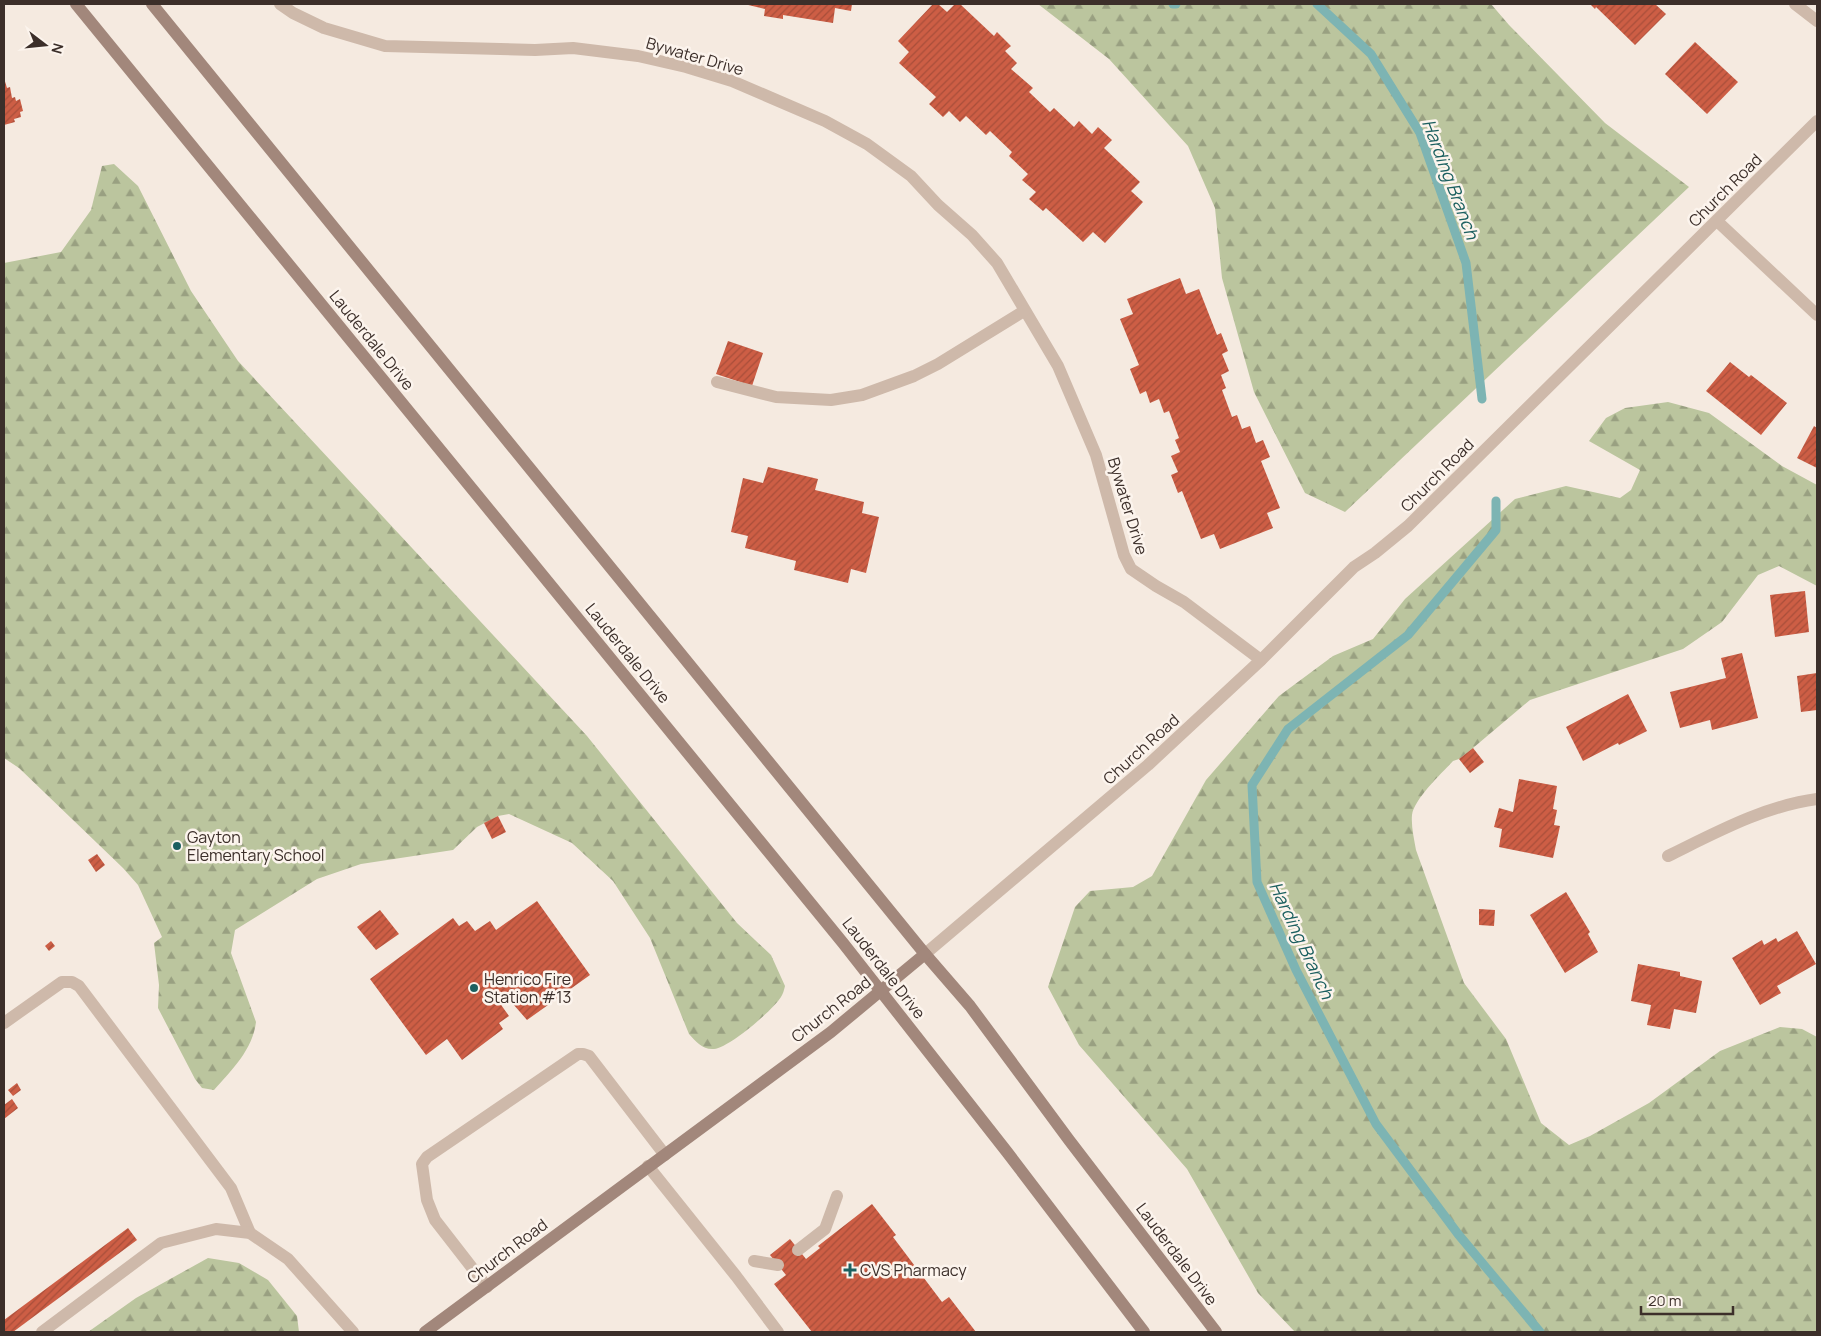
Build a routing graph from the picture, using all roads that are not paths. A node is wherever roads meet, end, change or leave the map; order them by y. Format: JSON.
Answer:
{"nodes":[{"id":1,"x":76,"y":4,"type":"edge"},
{"id":2,"x":152,"y":4,"type":"edge"},
{"id":3,"x":280,"y":4,"type":"edge"},
{"id":4,"x":1795,"y":4,"type":"edge"},
{"id":5,"x":1817,"y":22,"type":"edge"},
{"id":6,"x":1817,"y":121,"type":"edge"},
{"id":7,"x":1717,"y":220,"type":"junction"},
{"id":8,"x":1024,"y":311,"type":"junction"},
{"id":9,"x":1817,"y":315,"type":"edge"},
{"id":10,"x":716,"y":382,"type":"dead end"},
{"id":11,"x":1261,"y":660,"type":"junction"},
{"id":12,"x":1817,"y":799,"type":"edge"},
{"id":13,"x":1668,"y":856,"type":"dead end"},
{"id":14,"x":925,"y":954,"type":"junction"},
{"id":15,"x":882,"y":991,"type":"junction"},
{"id":16,"x":4,"y":1023,"type":"edge"},
{"id":17,"x":665,"y":1155,"type":"junction"},
{"id":18,"x":648,"y":1166,"type":"junction"},
{"id":19,"x":837,"y":1196,"type":"dead end"},
{"id":20,"x":250,"y":1233,"type":"junction"},
{"id":21,"x":798,"y":1250,"type":"dead end"},
{"id":22,"x":754,"y":1261,"type":"dead end"},
{"id":23,"x":778,"y":1265,"type":"dead end"},
{"id":24,"x":487,"y":1287,"type":"junction"},
{"id":25,"x":42,"y":1332,"type":"edge"},
{"id":26,"x":353,"y":1332,"type":"edge"},
{"id":27,"x":425,"y":1332,"type":"edge"},
{"id":28,"x":778,"y":1332,"type":"edge"},
{"id":29,"x":1144,"y":1332,"type":"edge"},
{"id":30,"x":1216,"y":1332,"type":"edge"}],
"edges":[{"from":1,"to":15,"type":"main road","name":"Lauderdale Drive"},
{"from":2,"to":14,"type":"main road","name":"Lauderdale Drive"},
{"from":3,"to":8,"type":"street","name":"Bywater Drive"},
{"from":4,"to":5,"type":"street"},
{"from":6,"to":7,"type":"street","name":"Church Road"},
{"from":7,"to":9,"type":"street"},
{"from":7,"to":11,"type":"street","name":"Church Road"},
{"from":8,"to":10,"type":"street"},
{"from":8,"to":11,"type":"street","name":"Bywater Drive"},
{"from":11,"to":14,"type":"street","name":"Church Road"},
{"from":12,"to":13,"type":"street"},
{"from":14,"to":15,"type":"main road","name":"Church Road"},
{"from":14,"to":30,"type":"main road","name":"Lauderdale Drive"},
{"from":15,"to":17,"type":"main road","name":"Church Road"},
{"from":15,"to":29,"type":"main road","name":"Lauderdale Drive"},
{"from":16,"to":20,"type":"street"},
{"from":17,"to":18,"type":"main road","name":"Church Road"},
{"from":17,"to":24,"type":"street"},
{"from":18,"to":24,"type":"main road","name":"Church Road"},
{"from":18,"to":28,"type":"street"},
{"from":19,"to":21,"type":"street"},
{"from":20,"to":25,"type":"street"},
{"from":20,"to":26,"type":"street"},
{"from":22,"to":23,"type":"street"},
{"from":24,"to":27,"type":"main road","name":"Church Road"}]}
